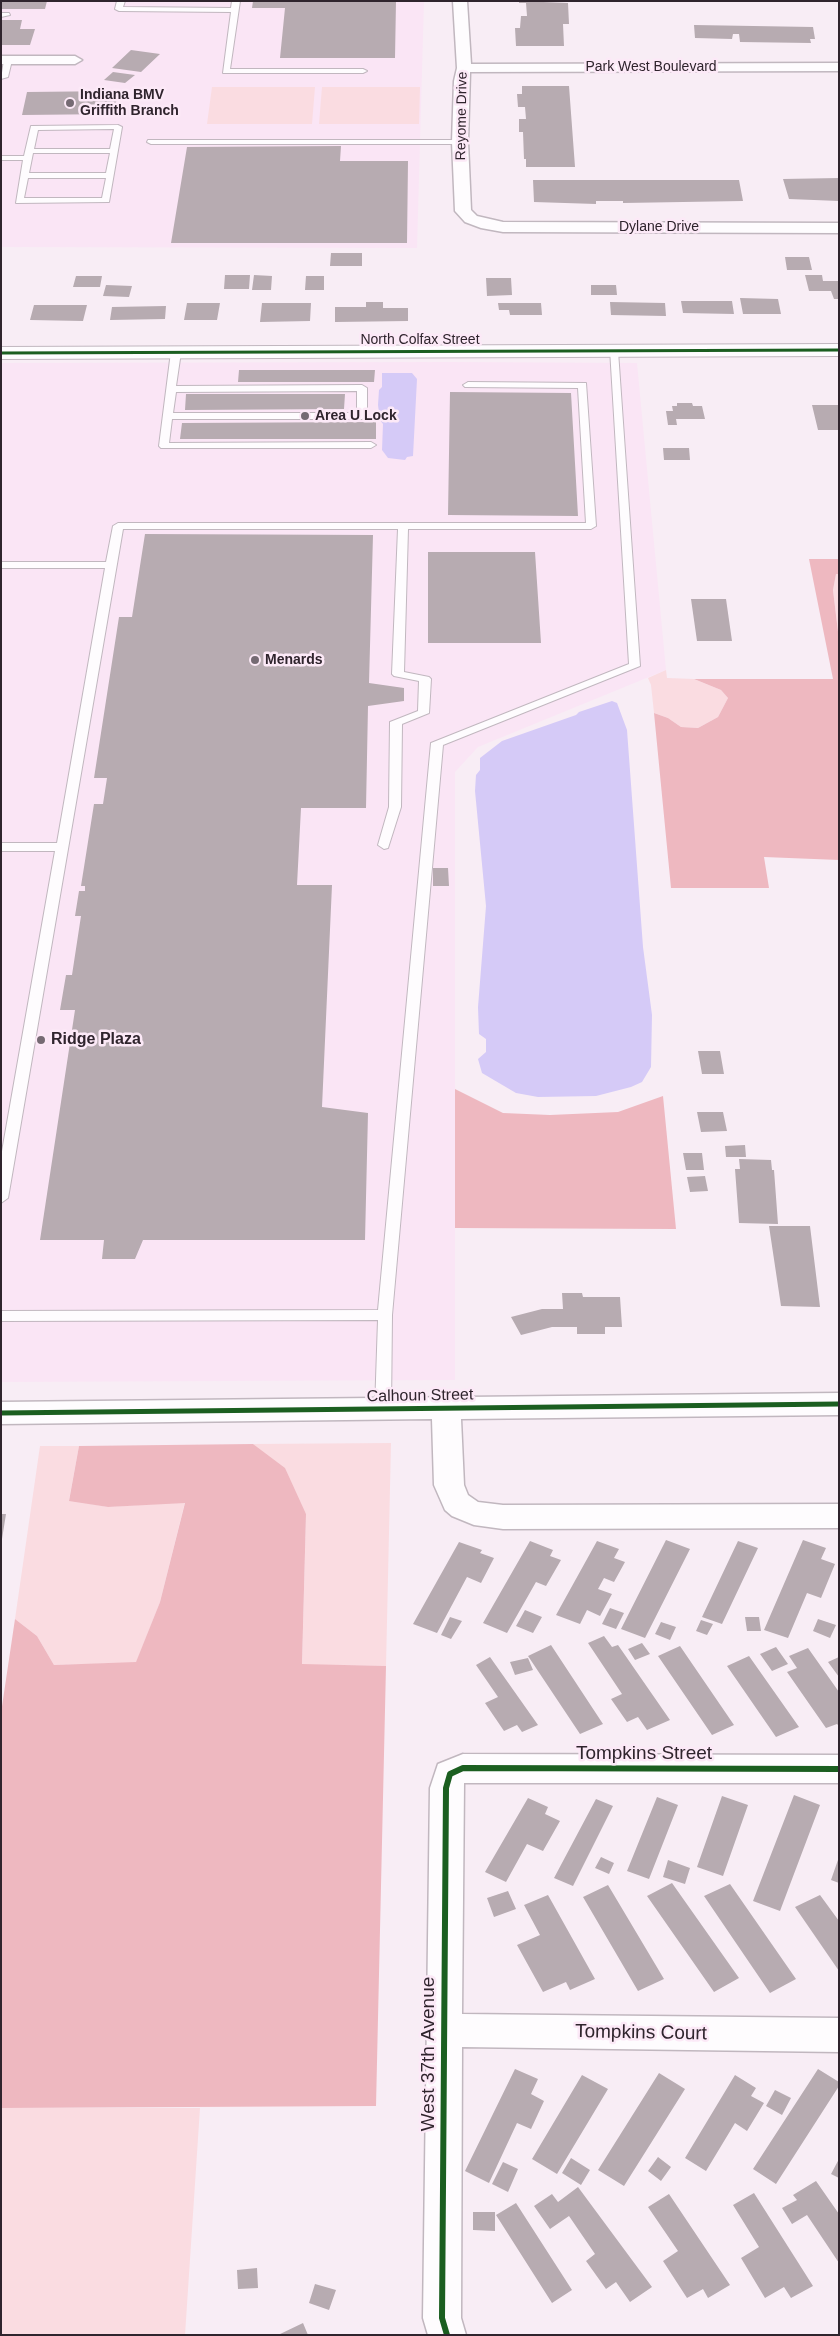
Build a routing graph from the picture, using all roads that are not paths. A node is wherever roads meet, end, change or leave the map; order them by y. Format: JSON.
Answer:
{"nodes":[{"id":1,"x":121,"y":1,"type":"edge"},
{"id":2,"x":460,"y":1,"type":"edge"},
{"id":3,"x":173,"y":5,"type":"edge"},
{"id":4,"x":235,"y":5,"type":"edge"},
{"id":5,"x":5,"y":60,"type":"edge"},
{"id":6,"x":75,"y":60,"type":"dead end"},
{"id":7,"x":839,"y":67,"type":"edge"},
{"id":8,"x":464,"y":68,"type":"junction"},
{"id":9,"x":363,"y":71,"type":"dead end"},
{"id":10,"x":1,"y":77,"type":"edge"},
{"id":11,"x":151,"y":142,"type":"dead end"},
{"id":12,"x":460,"y":142,"type":"junction"},
{"id":13,"x":114,"y":151,"type":"junction"},
{"id":14,"x":29,"y":154,"type":"junction"},
{"id":15,"x":1,"y":158,"type":"edge"},
{"id":16,"x":110,"y":175,"type":"junction"},
{"id":17,"x":24,"y":176,"type":"junction"},
{"id":18,"x":479,"y":223,"type":"joint"},
{"id":19,"x":839,"y":228,"type":"edge"},
{"id":20,"x":839,"y":350,"type":"edge"},
{"id":21,"x":613,"y":351,"type":"junction"},
{"id":22,"x":1,"y":352,"type":"edge"},
{"id":23,"x":176,"y":352,"type":"junction"},
{"id":24,"x":468,"y":385,"type":"dead end"},
{"id":25,"x":172,"y":389,"type":"junction"},
{"id":26,"x":168,"y":416,"type":"junction"},
{"id":27,"x":371,"y":445,"type":"dead end"},
{"id":28,"x":403,"y":526,"type":"junction"},
{"id":29,"x":1,"y":564,"type":"edge"},
{"id":30,"x":111,"y":565,"type":"junction"},
{"id":31,"x":384,"y":845,"type":"dead end"},
{"id":32,"x":1,"y":847,"type":"edge"},
{"id":33,"x":62,"y":847,"type":"junction"},
{"id":34,"x":1,"y":1198,"type":"edge"},
{"id":35,"x":385,"y":1315,"type":"junction"},
{"id":36,"x":1,"y":1316,"type":"edge"},
{"id":37,"x":839,"y":1404,"type":"edge"},
{"id":38,"x":446,"y":1408,"type":"junction"},
{"id":39,"x":383,"y":1409,"type":"junction"},
{"id":40,"x":1,"y":1413,"type":"edge"},
{"id":41,"x":839,"y":1516,"type":"edge"},
{"id":42,"x":839,"y":1769,"type":"edge"},
{"id":43,"x":450,"y":1774,"type":"joint"},
{"id":44,"x":444,"y":2030,"type":"junction"},
{"id":45,"x":839,"y":2036,"type":"edge"},
{"id":46,"x":447,"y":2335,"type":"edge"}],
"edges":[{"from":1,"to":3,"type":"lane"},
{"from":2,"to":8,"type":"street","name":"Reyome Drive"},
{"from":3,"to":4,"type":"lane"},
{"from":4,"to":9,"type":"lane"},
{"from":5,"to":6,"type":"street"},
{"from":5,"to":10,"type":"lane"},
{"from":7,"to":8,"type":"street","name":"Park West Boulevard"},
{"from":8,"to":12,"type":"street","name":"Reyome Drive"},
{"from":11,"to":12,"type":"lane"},
{"from":12,"to":18,"type":"street","name":"Reyome Drive"},
{"from":13,"to":14,"type":"lane"},
{"from":13,"to":14,"type":"lane"},
{"from":13,"to":16,"type":"lane"},
{"from":14,"to":15,"type":"lane"},
{"from":14,"to":17,"type":"lane"},
{"from":16,"to":17,"type":"lane"},
{"from":16,"to":17,"type":"lane"},
{"from":18,"to":19,"type":"street","name":"Dylane Drive"},
{"from":20,"to":21,"type":"street","name":"North Colfax Street"},
{"from":21,"to":23,"type":"street","name":"North Colfax Street"},
{"from":21,"to":35,"type":"lane"},
{"from":22,"to":23,"type":"street","name":"North Colfax Street"},
{"from":23,"to":25,"type":"lane"},
{"from":24,"to":28,"type":"lane"},
{"from":25,"to":26,"type":"lane"},
{"from":25,"to":26,"type":"lane"},
{"from":26,"to":27,"type":"lane"},
{"from":28,"to":30,"type":"lane"},
{"from":28,"to":31,"type":"lane"},
{"from":29,"to":30,"type":"lane"},
{"from":30,"to":33,"type":"lane"},
{"from":32,"to":33,"type":"lane"},
{"from":33,"to":34,"type":"lane"},
{"from":35,"to":36,"type":"lane"},
{"from":35,"to":39,"type":"lane"},
{"from":37,"to":38,"type":"street","name":"Calhoun Street"},
{"from":38,"to":39,"type":"street","name":"Calhoun Street"},
{"from":38,"to":41,"type":"street"},
{"from":39,"to":40,"type":"street","name":"Calhoun Street"},
{"from":42,"to":43,"type":"street","name":"Tompkins Street"},
{"from":43,"to":44,"type":"street","name":"West 37th Avenue"},
{"from":44,"to":45,"type":"street","name":"Tompkins Court"},
{"from":44,"to":46,"type":"street","name":"West 37th Avenue"}]}
